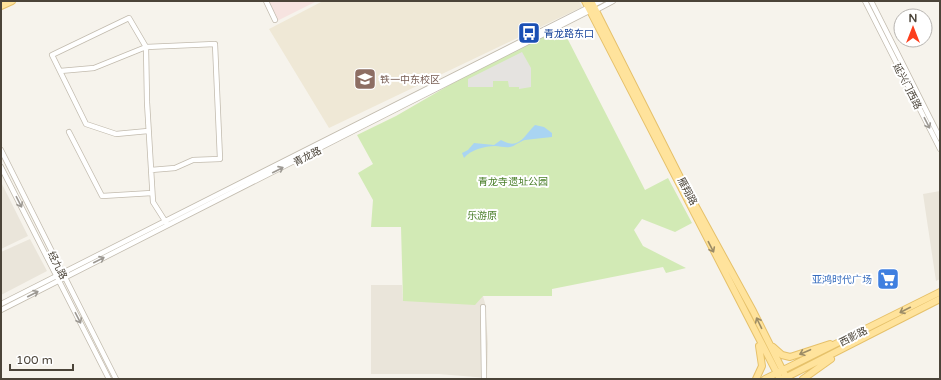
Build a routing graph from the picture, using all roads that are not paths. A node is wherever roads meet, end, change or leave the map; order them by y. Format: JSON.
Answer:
{"nodes":[{"id":1,"x":12,"y":1,"type":"edge"},
{"id":2,"x":266,"y":1,"type":"edge"},
{"id":3,"x":601,"y":1,"type":"edge"},
{"id":4,"x":613,"y":1,"type":"edge"},
{"id":5,"x":866,"y":1,"type":"edge"},
{"id":6,"x":871,"y":1,"type":"edge"},
{"id":7,"x":1,"y":6,"type":"edge"},
{"id":8,"x":591,"y":6,"type":"edge"},
{"id":9,"x":275,"y":20,"type":"dead end"},
{"id":10,"x":146,"y":46,"type":"junction"},
{"id":11,"x":60,"y":71,"type":"junction"},
{"id":12,"x":69,"y":132,"type":"dead end"},
{"id":13,"x":148,"y":132,"type":"junction"},
{"id":14,"x":940,"y":138,"type":"edge"},
{"id":15,"x":940,"y":149,"type":"edge"},
{"id":16,"x":1,"y":150,"type":"edge"},
{"id":17,"x":1,"y":167,"type":"edge"},
{"id":18,"x":151,"y":170,"type":"junction"},
{"id":19,"x":152,"y":193,"type":"junction"},
{"id":20,"x":166,"y":224,"type":"junction"},
{"id":21,"x":62,"y":272,"type":"junction"},
{"id":22,"x":56,"y":275,"type":"junction"},
{"id":23,"x":64,"y":278,"type":"junction"},
{"id":24,"x":58,"y":280,"type":"junction"},
{"id":25,"x":940,"y":292,"type":"edge"},
{"id":26,"x":940,"y":299,"type":"edge"},
{"id":27,"x":1,"y":304,"type":"edge"},
{"id":28,"x":483,"y":307,"type":"dead end"},
{"id":29,"x":1,"y":310,"type":"edge"},
{"id":30,"x":757,"y":336,"type":"junction"},
{"id":31,"x":843,"y":341,"type":"junction"},
{"id":32,"x":768,"y":342,"type":"junction"},
{"id":33,"x":846,"y":348,"type":"junction"},
{"id":34,"x":782,"y":370,"type":"junction"},
{"id":35,"x":782,"y":378,"type":"edge"},
{"id":36,"x":109,"y":379,"type":"edge"},
{"id":37,"x":116,"y":379,"type":"edge"},
{"id":38,"x":484,"y":379,"type":"edge"},
{"id":39,"x":756,"y":379,"type":"edge"},
{"id":40,"x":765,"y":379,"type":"edge"},
{"id":41,"x":803,"y":379,"type":"edge"}],
"edges":[{"from":1,"to":7,"type":"main road"},
{"from":2,"to":9,"type":"street"},
{"from":3,"to":8,"type":"street","name":"青龙路"},
{"from":4,"to":8,"type":"street","name":"青龙路"},
{"from":5,"to":15,"type":"street","name":"延兴门西路","one_way":true},
{"from":6,"to":14,"type":"street","name":"延兴门西路"},
{"from":8,"to":20,"type":"street","name":"青龙路"},
{"from":8,"to":30,"type":"main road","name":"雁翔路","one_way":true},
{"from":32,"to":8,"type":"main road","name":"雁翔路","one_way":true},
{"from":10,"to":11,"type":"street"},
{"from":10,"to":11,"type":"street"},
{"from":10,"to":13,"type":"street"},
{"from":10,"to":18,"type":"street"},
{"from":11,"to":13,"type":"street"},
{"from":12,"to":19,"type":"street"},
{"from":13,"to":18,"type":"street"},
{"from":16,"to":21,"type":"street","name":"经九路"},
{"from":17,"to":22,"type":"street","name":"经九路","one_way":true},
{"from":18,"to":19,"type":"street"},
{"from":19,"to":20,"type":"street"},
{"from":20,"to":21,"type":"street","name":"青龙路"},
{"from":23,"to":20,"type":"street","name":"青龙路","one_way":true},
{"from":21,"to":22,"type":"street","name":"青龙路"},
{"from":21,"to":23,"type":"street","name":"经九路"},
{"from":22,"to":24,"type":"street","name":"经九路"},
{"from":22,"to":27,"type":"street","name":"青龙路"},
{"from":23,"to":24,"type":"street","name":"青龙路"},
{"from":23,"to":37,"type":"street","name":"经九路"},
{"from":29,"to":24,"type":"street","name":"青龙路","one_way":true},
{"from":24,"to":36,"type":"street","name":"经九路","one_way":true},
{"from":25,"to":31,"type":"main road","name":"西影路","one_way":true},
{"from":26,"to":33,"type":"main road","name":"西影路"},
{"from":28,"to":38,"type":"street"},
{"from":30,"to":35,"type":"main road","name":"雁翔路"},
{"from":30,"to":39,"type":"main road"},
{"from":31,"to":32,"type":"main road","one_way":true},
{"from":31,"to":34,"type":"main road","name":"西影路"},
{"from":32,"to":34,"type":"main road","name":"雁翔路"},
{"from":33,"to":35,"type":"main road","name":"西影路"},
{"from":33,"to":41,"type":"main road"},
{"from":34,"to":35,"type":"main road","name":"西影路"},
{"from":35,"to":40,"type":"main road","name":"西影路"}]}
